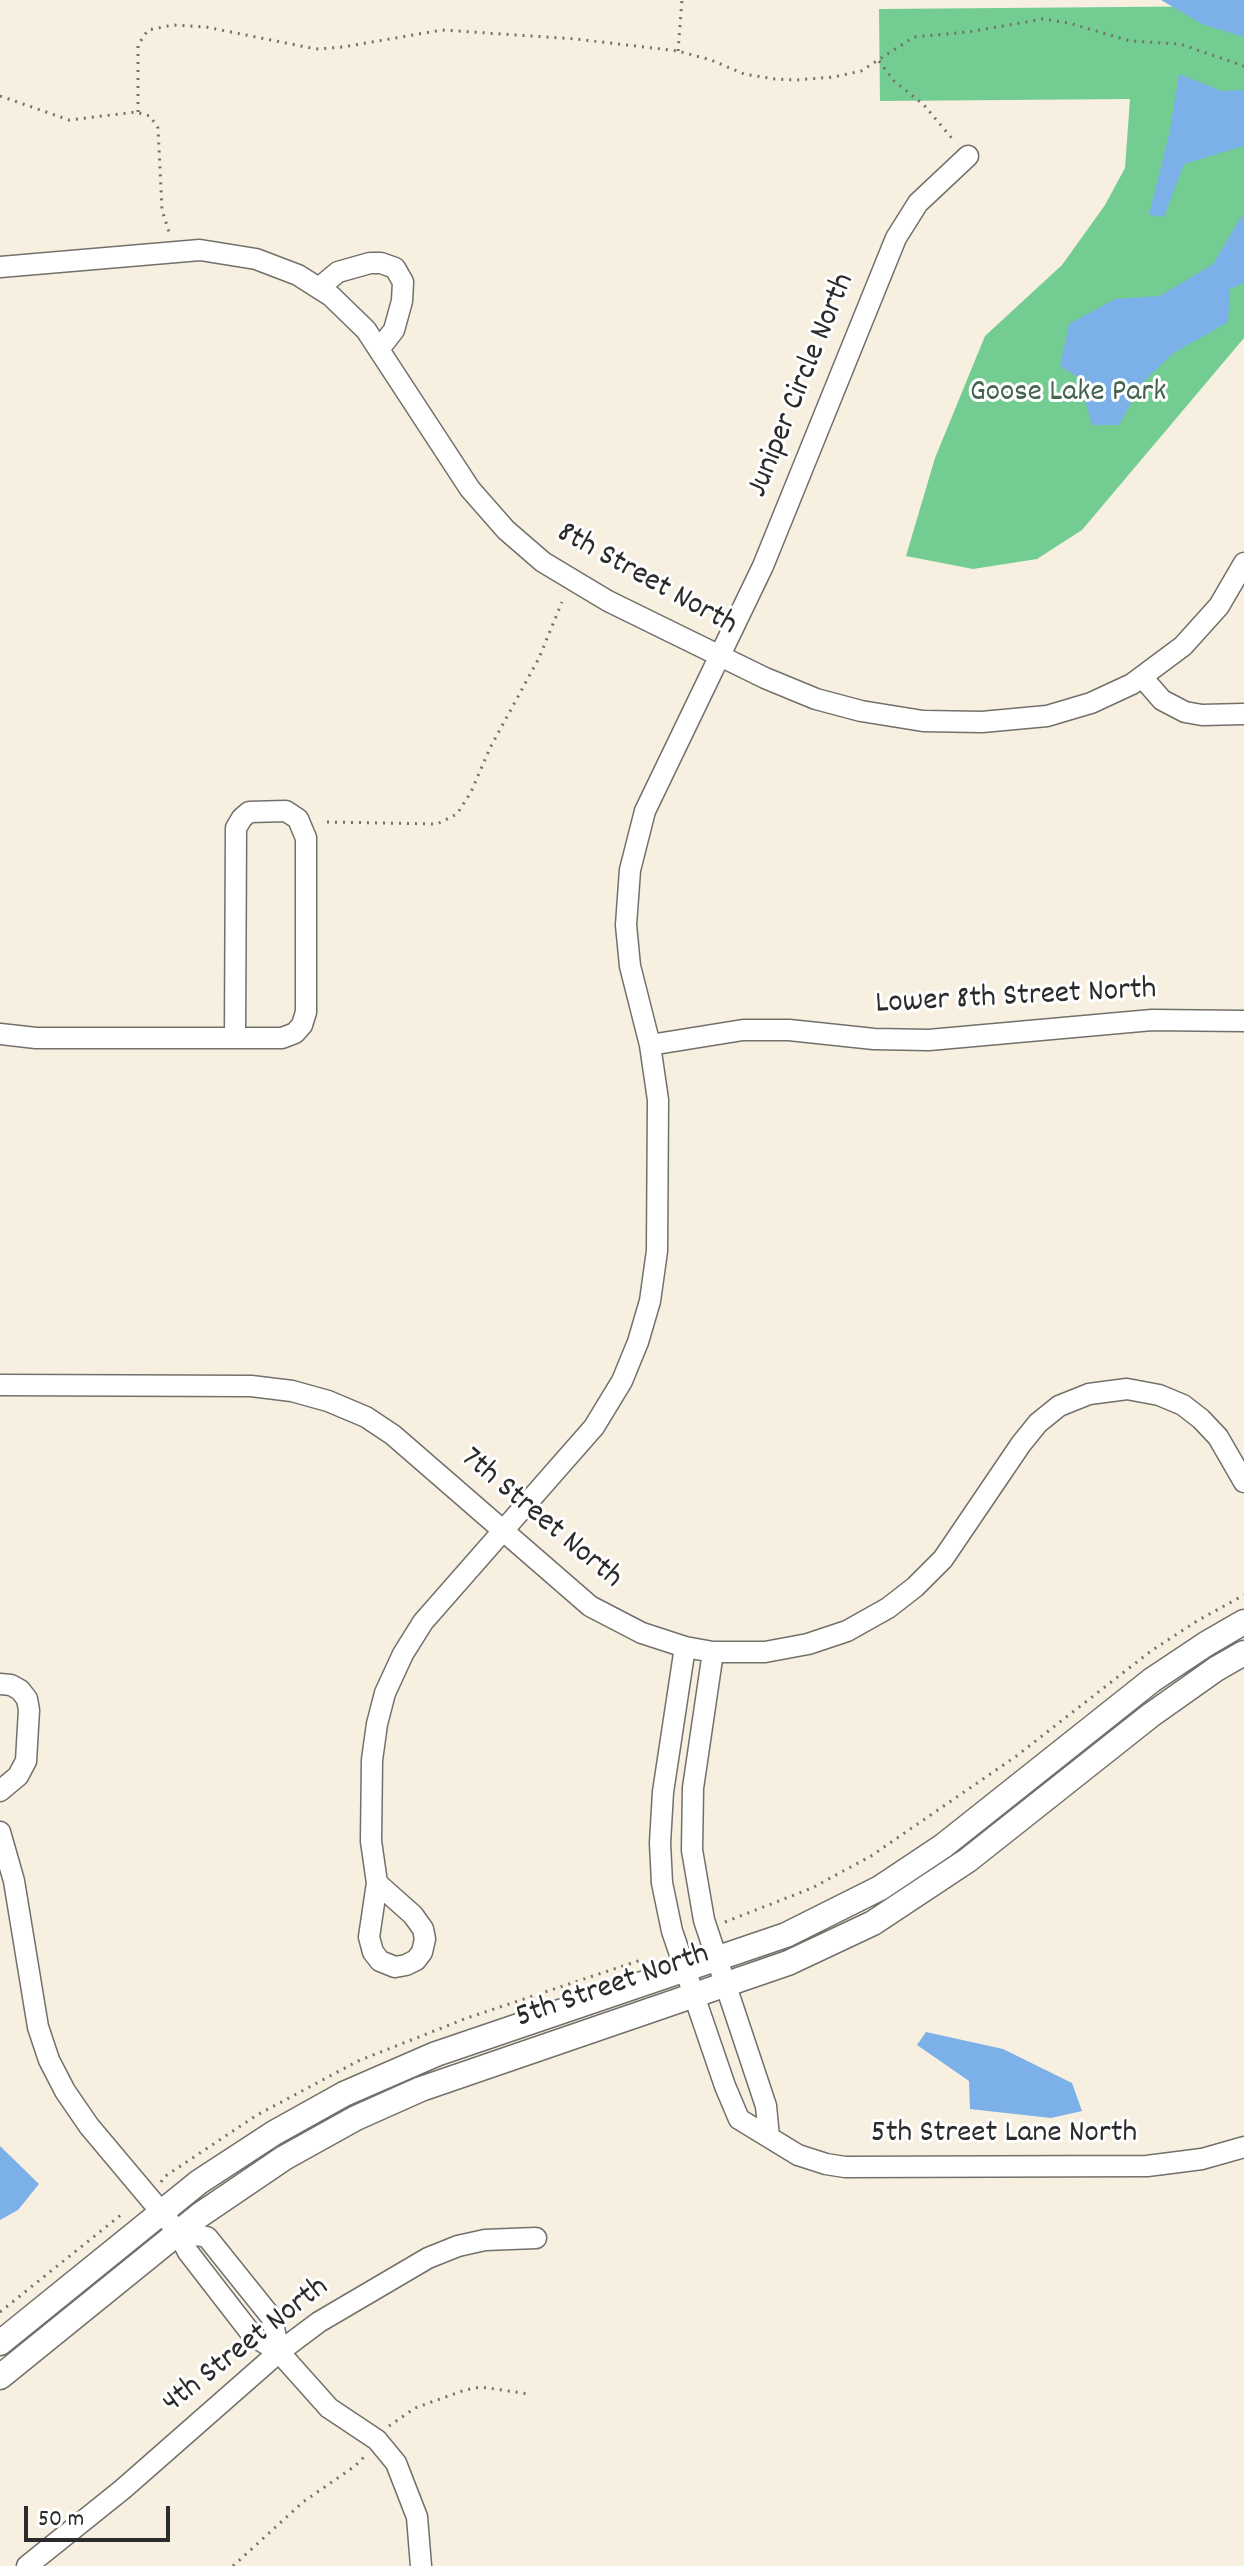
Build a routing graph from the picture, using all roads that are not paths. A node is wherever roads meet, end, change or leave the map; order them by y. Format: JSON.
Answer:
{"nodes":[{"id":1,"x":968,"y":156,"type":"road end"},
{"id":2,"x":0,"y":267,"type":"edge"},
{"id":3,"x":320,"y":287,"type":"junction"},
{"id":4,"x":380,"y":348,"type":"junction"},
{"id":5,"x":1244,"y":563,"type":"edge"},
{"id":6,"x":719,"y":656,"type":"junction"},
{"id":7,"x":1142,"y":677,"type":"junction"},
{"id":8,"x":1244,"y":714,"type":"edge"},
{"id":9,"x":1244,"y":1021,"type":"edge"},
{"id":10,"x":0,"y":1034,"type":"edge"},
{"id":11,"x":235,"y":1038,"type":"junction"},
{"id":12,"x":650,"y":1045,"type":"junction"},
{"id":13,"x":0,"y":1385,"type":"edge"},
{"id":14,"x":1244,"y":1482,"type":"edge"},
{"id":15,"x":503,"y":1532,"type":"junction"},
{"id":16,"x":1244,"y":1622,"type":"edge"},
{"id":17,"x":685,"y":1647,"type":"junction"},
{"id":18,"x":713,"y":1652,"type":"junction"},
{"id":19,"x":1244,"y":1653,"type":"edge"},
{"id":20,"x":0,"y":1684,"type":"edge"},
{"id":21,"x":0,"y":1791,"type":"edge"},
{"id":22,"x":0,"y":1832,"type":"edge"},
{"id":23,"x":377,"y":1883,"type":"dead end"},
{"id":24,"x":716,"y":1959,"type":"junction"},
{"id":25,"x":685,"y":1969,"type":"junction"},
{"id":26,"x":725,"y":1984,"type":"junction"},
{"id":27,"x":694,"y":1995,"type":"junction"},
{"id":28,"x":769,"y":2137,"type":"junction"},
{"id":29,"x":1244,"y":2147,"type":"edge"},
{"id":30,"x":161,"y":2211,"type":"junction"},
{"id":31,"x":178,"y":2232,"type":"junction"},
{"id":32,"x":536,"y":2238,"type":"dead end"},
{"id":33,"x":0,"y":2343,"type":"edge"},
{"id":34,"x":279,"y":2352,"type":"junction"},
{"id":35,"x":0,"y":2377,"type":"edge"},
{"id":36,"x":27,"y":2566,"type":"edge"},
{"id":37,"x":421,"y":2566,"type":"edge"}],
"edges":[{"from":1,"to":6,"type":"street","name":"Juniper Circle North"},
{"from":2,"to":3,"type":"street","name":"8th Street North"},
{"from":3,"to":4,"type":"street","name":"8th Street North"},
{"from":3,"to":4,"type":"street"},
{"from":4,"to":6,"type":"street","name":"8th Street North"},
{"from":5,"to":7,"type":"street","name":"8th Street North"},
{"from":6,"to":7,"type":"street","name":"8th Street North"},
{"from":6,"to":12,"type":"street","name":"Juniper Circle North"},
{"from":7,"to":8,"type":"street"},
{"from":9,"to":12,"type":"street","name":"Lower 8th Street North"},
{"from":10,"to":11,"type":"street"},
{"from":11,"to":11,"type":"street"},
{"from":12,"to":15,"type":"street","name":"Juniper Circle North"},
{"from":13,"to":15,"type":"street","name":"7th Street North"},
{"from":14,"to":18,"type":"street","name":"7th Street North"},
{"from":15,"to":17,"type":"street","name":"7th Street North"},
{"from":15,"to":23,"type":"street","name":"Juniper Circle North"},
{"from":16,"to":24,"type":"street","name":"5th Street North"},
{"from":17,"to":18,"type":"street","name":"7th Street North"},
{"from":17,"to":25,"type":"street","name":"5th Street Lane North"},
{"from":18,"to":24,"type":"street"},
{"from":19,"to":26,"type":"street","name":"5th Street North"},
{"from":20,"to":21,"type":"street"},
{"from":22,"to":30,"type":"street"},
{"from":24,"to":25,"type":"street","name":"5th Street North"},
{"from":24,"to":26,"type":"street"},
{"from":25,"to":27,"type":"street","name":"5th Street Lane North"},
{"from":25,"to":30,"type":"street","name":"5th Street North"},
{"from":26,"to":27,"type":"street","name":"5th Street North"},
{"from":26,"to":28,"type":"street"},
{"from":27,"to":28,"type":"street","name":"5th Street Lane North"},
{"from":27,"to":31,"type":"street","name":"5th Street North"},
{"from":28,"to":29,"type":"street","name":"5th Street Lane North"},
{"from":30,"to":31,"type":"street"},
{"from":30,"to":33,"type":"street","name":"5th Street North"},
{"from":31,"to":34,"type":"street"},
{"from":31,"to":35,"type":"street","name":"5th Street North"},
{"from":32,"to":34,"type":"street","name":"4th Street North"},
{"from":34,"to":36,"type":"street","name":"4th Street North"},
{"from":34,"to":37,"type":"street"}]}
